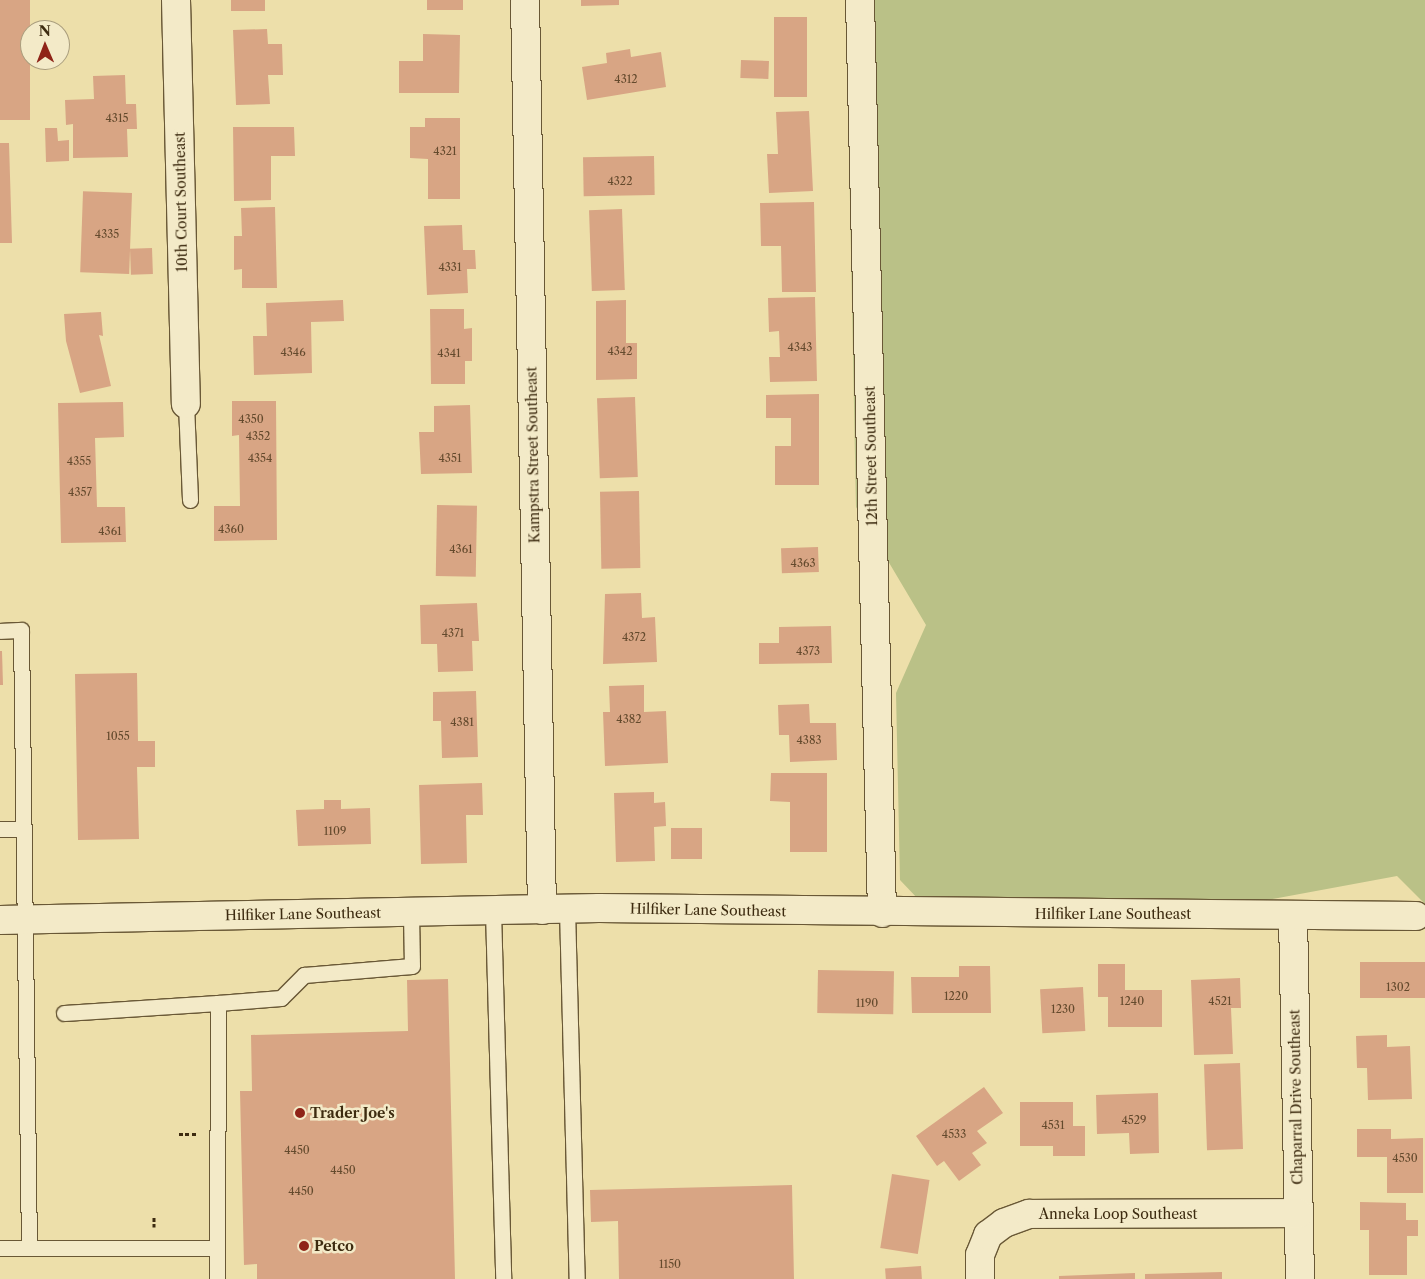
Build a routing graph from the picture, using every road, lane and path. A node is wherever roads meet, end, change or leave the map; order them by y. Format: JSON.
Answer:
{"nodes":[{"id":1,"x":176,"y":0,"type":"edge"},
{"id":2,"x":525,"y":0,"type":"edge"},
{"id":3,"x":860,"y":0,"type":"edge"},
{"id":4,"x":186,"y":404,"type":"joint"},
{"id":5,"x":190,"y":500,"type":"dead end"},
{"id":6,"x":0,"y":630,"type":"edge"},
{"id":7,"x":0,"y":829,"type":"edge"},
{"id":8,"x":24,"y":829,"type":"junction"},
{"id":9,"x":554,"y":909,"type":"junction"},
{"id":10,"x":493,"y":911,"type":"junction"},
{"id":11,"x":411,"y":912,"type":"junction"},
{"id":12,"x":882,"y":913,"type":"junction"},
{"id":13,"x":1293,"y":915,"type":"junction"},
{"id":14,"x":1421,"y":916,"type":"edge"},
{"id":15,"x":13,"y":919,"type":"edge"},
{"id":16,"x":218,"y":1003,"type":"junction"},
{"id":17,"x":64,"y":1013,"type":"dead end"},
{"id":18,"x":1299,"y":1213,"type":"junction"},
{"id":19,"x":0,"y":1248,"type":"edge"},
{"id":20,"x":29,"y":1248,"type":"junction"},
{"id":21,"x":217,"y":1248,"type":"junction"},
{"id":22,"x":217,"y":1279,"type":"edge"},
{"id":23,"x":503,"y":1279,"type":"edge"},
{"id":24,"x":577,"y":1279,"type":"edge"},
{"id":25,"x":980,"y":1279,"type":"edge"},
{"id":26,"x":1300,"y":1279,"type":"edge"}],
"edges":[{"from":1,"to":4,"type":"street","name":"10th Court Southeast"},
{"from":2,"to":9,"type":"street","name":"Kampstra Street Southeast"},
{"from":3,"to":12,"type":"street","name":"12th Street Southeast"},
{"from":4,"to":5,"type":"lane"},
{"from":6,"to":8,"type":"lane"},
{"from":7,"to":8,"type":"lane"},
{"from":8,"to":15,"type":"lane"},
{"from":9,"to":10,"type":"street","name":"Hilfiker Lane Southeast"},
{"from":9,"to":12,"type":"street","name":"Hilfiker Lane Southeast"},
{"from":9,"to":24,"type":"lane"},
{"from":10,"to":11,"type":"street","name":"Hilfiker Lane Southeast"},
{"from":10,"to":23,"type":"lane"},
{"from":11,"to":15,"type":"street","name":"Hilfiker Lane Southeast"},
{"from":11,"to":16,"type":"lane"},
{"from":12,"to":13,"type":"street","name":"Hilfiker Lane Southeast"},
{"from":13,"to":14,"type":"street","name":"Hilfiker Lane Southeast"},
{"from":13,"to":18,"type":"street","name":"Chaparral Drive Southeast"},
{"from":15,"to":20,"type":"lane"},
{"from":16,"to":17,"type":"lane"},
{"from":16,"to":21,"type":"lane"},
{"from":18,"to":25,"type":"street","name":"Anneka Loop Southeast"},
{"from":18,"to":26,"type":"street","name":"Chaparral Drive Southeast"},
{"from":19,"to":20,"type":"lane"},
{"from":20,"to":21,"type":"lane"},
{"from":21,"to":22,"type":"lane"}]}
